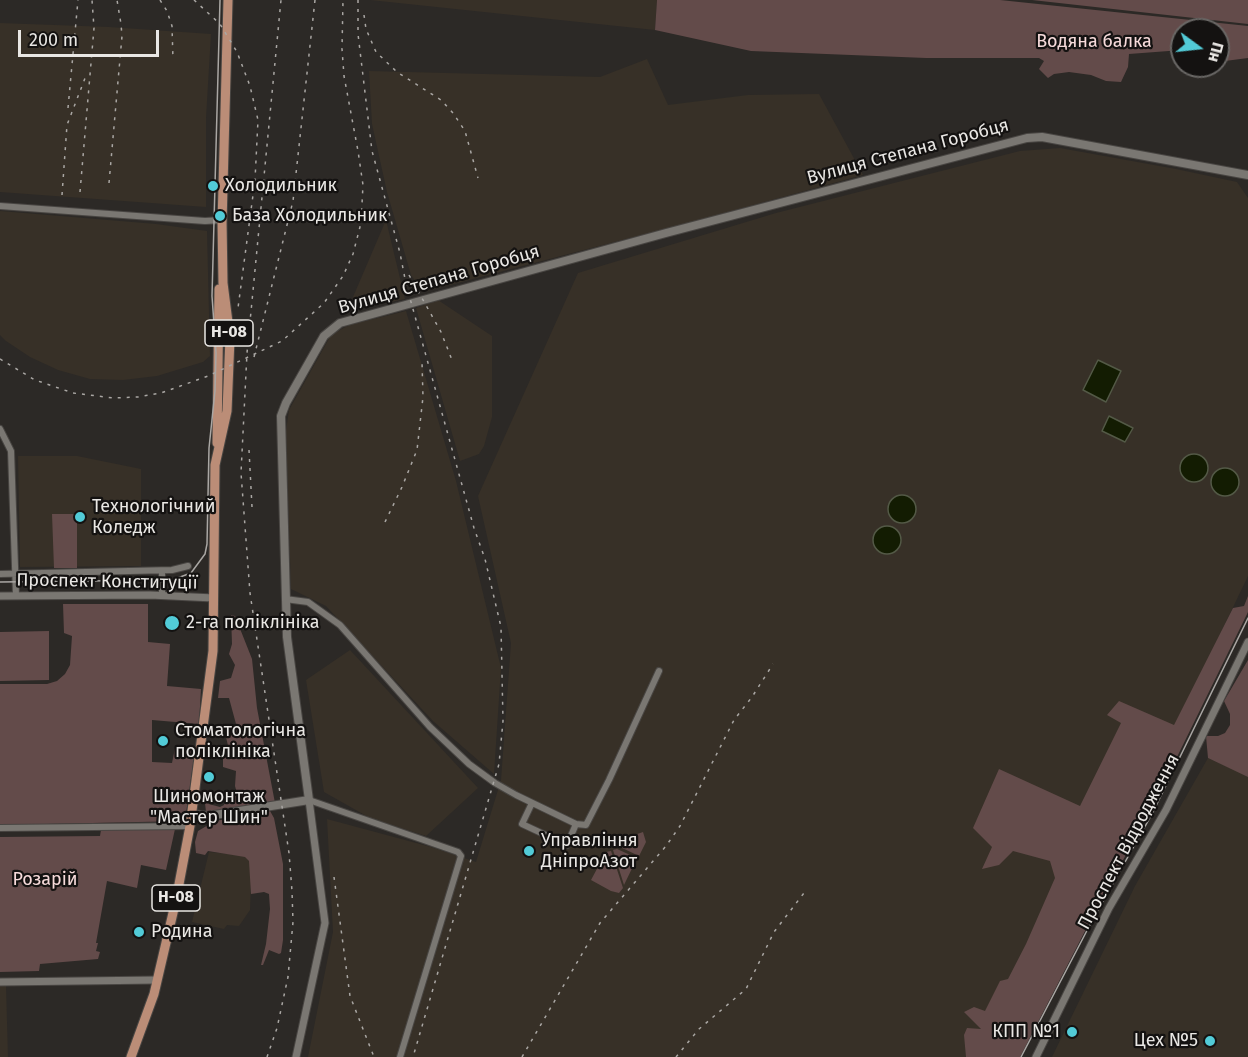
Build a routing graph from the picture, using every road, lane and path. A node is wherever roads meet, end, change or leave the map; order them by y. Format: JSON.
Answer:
{"nodes":[{"id":1,"x":228,"y":0,"type":"edge"},
{"id":2,"x":1248,"y":175,"type":"edge"},
{"id":3,"x":0,"y":206,"type":"edge"},
{"id":4,"x":222,"y":220,"type":"junction"},
{"id":5,"x":0,"y":429,"type":"edge"},
{"id":6,"x":188,"y":566,"type":"dead end"},
{"id":7,"x":162,"y":571,"type":"junction"},
{"id":8,"x":0,"y":573,"type":"edge"},
{"id":9,"x":14,"y":573,"type":"junction"},
{"id":10,"x":16,"y":595,"type":"junction"},
{"id":11,"x":162,"y":595,"type":"junction"},
{"id":12,"x":0,"y":596,"type":"edge"},
{"id":13,"x":214,"y":598,"type":"junction"},
{"id":14,"x":285,"y":599,"type":"junction"},
{"id":15,"x":1248,"y":642,"type":"edge"},
{"id":16,"x":659,"y":671,"type":"dead end"},
{"id":17,"x":309,"y":800,"type":"junction"},
{"id":18,"x":532,"y":803,"type":"junction"},
{"id":19,"x":192,"y":814,"type":"junction"},
{"id":20,"x":576,"y":824,"type":"junction"},
{"id":21,"x":190,"y":826,"type":"junction"},
{"id":22,"x":0,"y":828,"type":"edge"},
{"id":23,"x":157,"y":980,"type":"junction"},
{"id":24,"x":0,"y":982,"type":"edge"},
{"id":25,"x":131,"y":1057,"type":"edge"},
{"id":26,"x":296,"y":1057,"type":"edge"},
{"id":27,"x":400,"y":1057,"type":"edge"},
{"id":28,"x":1036,"y":1057,"type":"edge"}],
"edges":[{"from":1,"to":4,"type":"main road","number":"Н-08"},
{"from":2,"to":14,"type":"main road","name":"Вулиця Степана Горобця"},
{"from":3,"to":4,"type":"street"},
{"from":4,"to":13,"type":"main road","number":"Н-08"},
{"from":5,"to":9,"type":"street"},
{"from":6,"to":7,"type":"street"},
{"from":7,"to":9,"type":"street"},
{"from":7,"to":11,"type":"street"},
{"from":8,"to":9,"type":"street"},
{"from":9,"to":10,"type":"street"},
{"from":10,"to":11,"type":"street","name":"Проспект Конституції"},
{"from":10,"to":12,"type":"street","name":"Проспект Конституції"},
{"from":11,"to":13,"type":"street","name":"Проспект Конституції"},
{"from":13,"to":19,"type":"main road","number":"Н-08"},
{"from":14,"to":17,"type":"main road","name":"Вулиця Степана Горобця"},
{"from":14,"to":18,"type":"street"},
{"from":15,"to":28,"type":"street","name":"Проспект Відродження"},
{"from":16,"to":20,"type":"street"},
{"from":17,"to":19,"type":"main road"},
{"from":17,"to":26,"type":"street","name":"Вулиця Степана Горобця"},
{"from":17,"to":27,"type":"street"},
{"from":18,"to":20,"type":"street"},
{"from":18,"to":20,"type":"street"},
{"from":19,"to":21,"type":"main road","number":"Н-08"},
{"from":21,"to":22,"type":"street"},
{"from":21,"to":23,"type":"main road","number":"Н-08"},
{"from":23,"to":24,"type":"street"},
{"from":23,"to":25,"type":"main road","number":"Н-08"}]}
